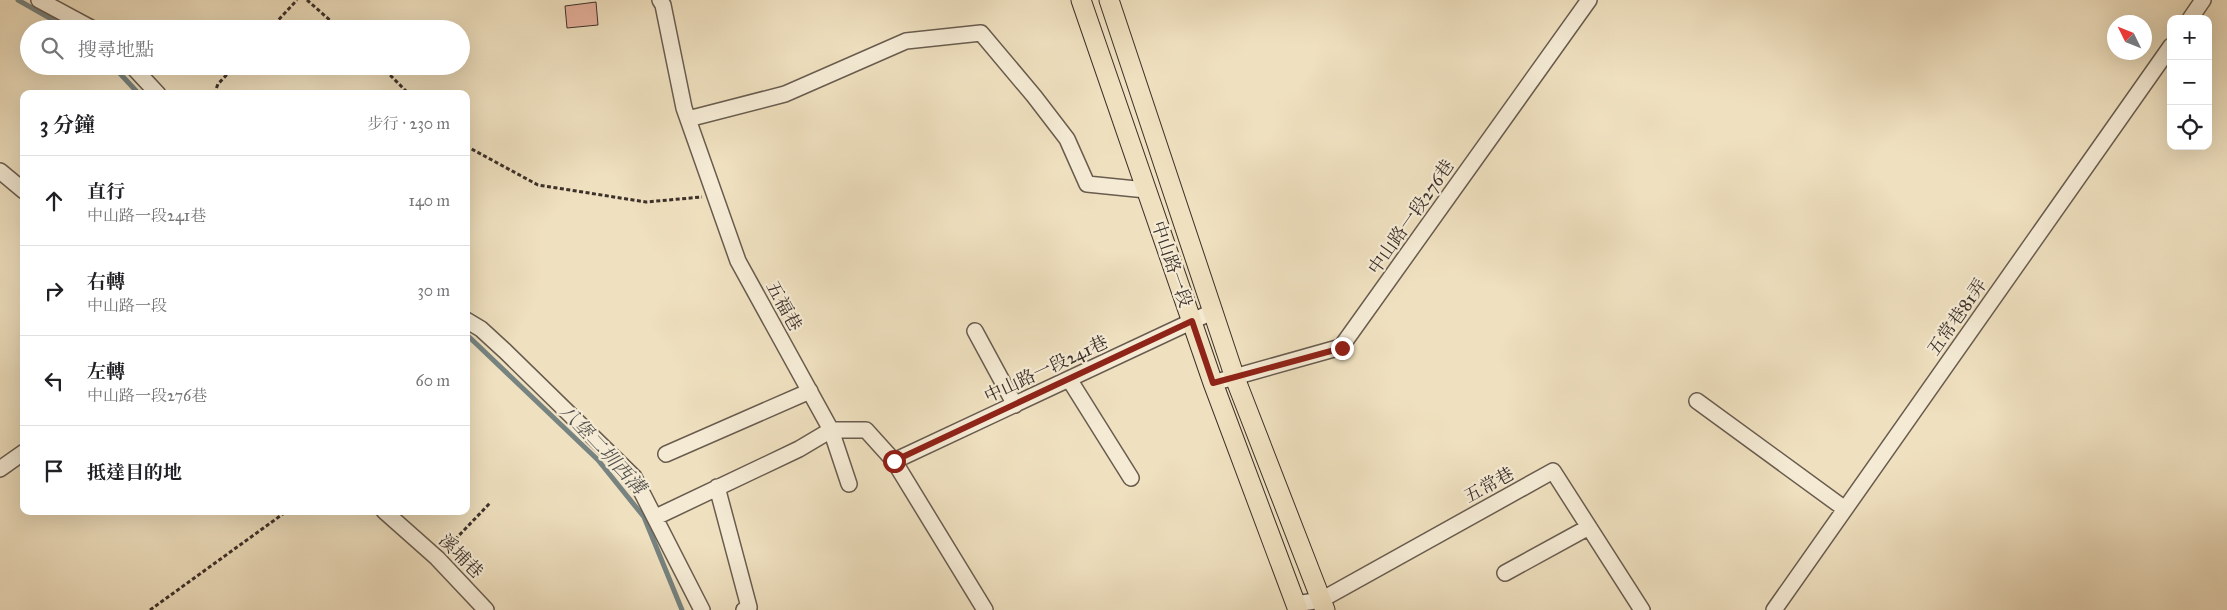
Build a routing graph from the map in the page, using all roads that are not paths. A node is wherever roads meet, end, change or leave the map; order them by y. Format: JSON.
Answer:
{"nodes":[{"id":1,"x":39,"y":0,"type":"edge"},
{"id":2,"x":1080,"y":0,"type":"edge"},
{"id":3,"x":1109,"y":0,"type":"edge"},
{"id":4,"x":1589,"y":0,"type":"edge"},
{"id":5,"x":2203,"y":0,"type":"edge"},
{"id":6,"x":665,"y":2,"type":"edge"},
{"id":7,"x":2193,"y":15,"type":"edge"},
{"id":8,"x":76,"y":20,"type":"edge"},
{"id":9,"x":2167,"y":52,"type":"edge"},
{"id":10,"x":140,"y":75,"type":"edge"},
{"id":11,"x":154,"y":90,"type":"edge"},
{"id":12,"x":688,"y":119,"type":"junction"},
{"id":13,"x":0,"y":171,"type":"edge"},
{"id":14,"x":20,"y":188,"type":"edge"},
{"id":15,"x":1146,"y":190,"type":"junction"},
{"id":16,"x":1214,"y":311,"type":"junction"},
{"id":17,"x":1192,"y":321,"type":"junction"},
{"id":18,"x":470,"y":322,"type":"edge"},
{"id":19,"x":976,"y":330,"type":"dead end"},
{"id":20,"x":1235,"y":378,"type":"junction"},
{"id":21,"x":1069,"y":380,"type":"junction"},
{"id":22,"x":1213,"y":383,"type":"junction"},
{"id":23,"x":810,"y":391,"type":"junction"},
{"id":24,"x":1697,"y":401,"type":"dead end"},
{"id":25,"x":1015,"y":405,"type":"junction"},
{"id":26,"x":831,"y":430,"type":"junction"},
{"id":27,"x":666,"y":454,"type":"dead end"},
{"id":28,"x":20,"y":455,"type":"edge"},
{"id":29,"x":894,"y":461,"type":"junction"},
{"id":30,"x":0,"y":469,"type":"edge"},
{"id":31,"x":1131,"y":478,"type":"dead end"},
{"id":32,"x":849,"y":484,"type":"dead end"},
{"id":33,"x":717,"y":487,"type":"junction"},
{"id":34,"x":1845,"y":509,"type":"junction"},
{"id":35,"x":389,"y":515,"type":"edge"},
{"id":36,"x":656,"y":517,"type":"junction"},
{"id":37,"x":1589,"y":527,"type":"junction"},
{"id":38,"x":1505,"y":573,"type":"dead end"},
{"id":39,"x":1323,"y":605,"type":"edge"},
{"id":40,"x":1298,"y":607,"type":"edge"},
{"id":41,"x":485,"y":610,"type":"edge"},
{"id":42,"x":702,"y":610,"type":"edge"},
{"id":43,"x":744,"y":610,"type":"edge"},
{"id":44,"x":985,"y":610,"type":"edge"},
{"id":45,"x":1642,"y":610,"type":"edge"},
{"id":46,"x":1774,"y":610,"type":"edge"}],
"edges":[{"from":1,"to":8,"type":"street"},
{"from":2,"to":15,"type":"main road","name":"中山路一段"},
{"from":3,"to":16,"type":"main road","name":"中山路一段"},
{"from":4,"to":20,"type":"street","name":"中山路一段276巷"},
{"from":5,"to":7,"type":"street"},
{"from":6,"to":12,"type":"street","name":"五福巷"},
{"from":9,"to":34,"type":"street","name":"五常巷81弄"},
{"from":10,"to":11,"type":"street"},
{"from":12,"to":15,"type":"street"},
{"from":12,"to":23,"type":"street","name":"五福巷"},
{"from":13,"to":14,"type":"street"},
{"from":15,"to":17,"type":"main road","name":"中山路一段"},
{"from":16,"to":17,"type":"street","name":"中山路一段241巷"},
{"from":16,"to":20,"type":"main road","name":"中山路一段"},
{"from":17,"to":21,"type":"street","name":"中山路一段241巷"},
{"from":17,"to":22,"type":"main road","name":"中山路一段"},
{"from":18,"to":36,"type":"street"},
{"from":19,"to":25,"type":"street"},
{"from":20,"to":22,"type":"street","name":"中山路一段276巷"},
{"from":20,"to":39,"type":"main road","name":"中山路一段"},
{"from":21,"to":25,"type":"street","name":"中山路一段241巷"},
{"from":21,"to":31,"type":"street"},
{"from":22,"to":40,"type":"main road","name":"中山路一段"},
{"from":23,"to":26,"type":"street","name":"五福巷"},
{"from":23,"to":27,"type":"street"},
{"from":24,"to":34,"type":"street"},
{"from":25,"to":29,"type":"street","name":"中山路一段241巷"},
{"from":26,"to":29,"type":"street"},
{"from":26,"to":32,"type":"street","name":"五福巷"},
{"from":26,"to":33,"type":"street"},
{"from":28,"to":30,"type":"street"},
{"from":29,"to":44,"type":"street"},
{"from":33,"to":36,"type":"street"},
{"from":33,"to":43,"type":"street"},
{"from":34,"to":46,"type":"street","name":"五常巷81弄"},
{"from":35,"to":41,"type":"street","name":"溪埔巷"},
{"from":36,"to":42,"type":"street"},
{"from":37,"to":38,"type":"street"},
{"from":37,"to":39,"type":"street","name":"五常巷"},
{"from":37,"to":45,"type":"street","name":"五常巷"},
{"from":39,"to":40,"type":"street","name":"五常巷"}]}
